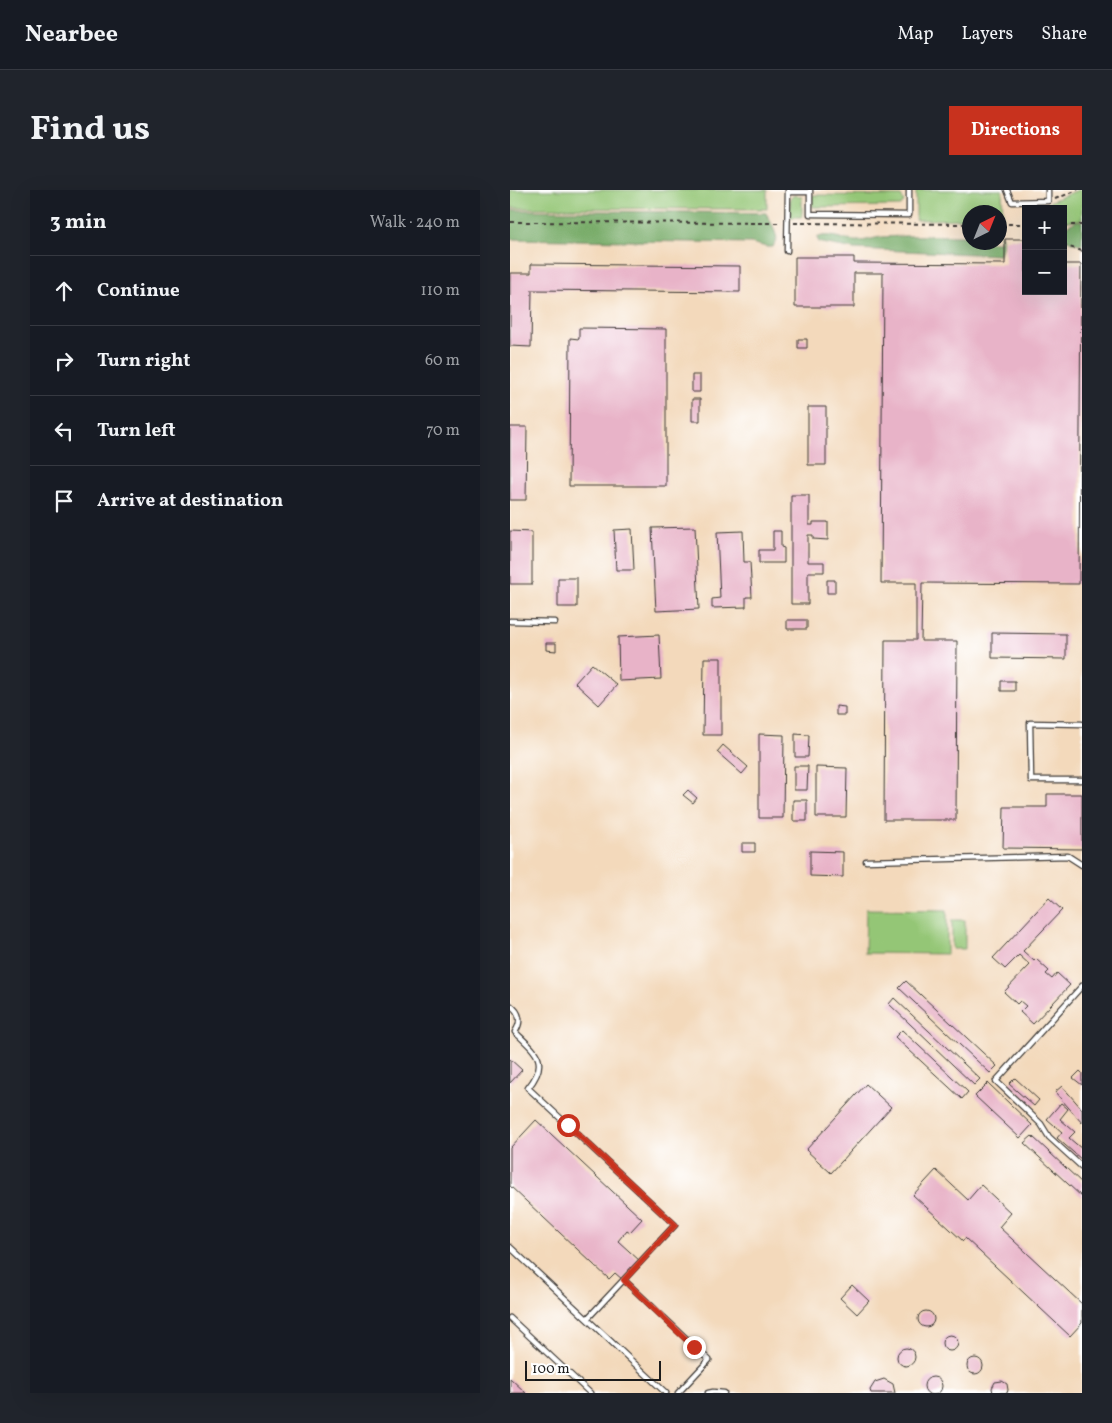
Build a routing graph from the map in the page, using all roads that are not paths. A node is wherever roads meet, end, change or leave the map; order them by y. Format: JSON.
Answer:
{"nodes":[{"id":1,"x":909,"y":190,"type":"edge"},
{"id":2,"x":1007,"y":190,"type":"edge"},
{"id":3,"x":1048,"y":190,"type":"edge"},
{"id":4,"x":788,"y":191,"type":"edge"},
{"id":5,"x":810,"y":191,"type":"edge"},
{"id":6,"x":787,"y":251,"type":"dead end"},
{"id":7,"x":510,"y":621,"type":"edge"},
{"id":8,"x":555,"y":622,"type":"dead end"},
{"id":9,"x":1082,"y":724,"type":"edge"},
{"id":10,"x":1082,"y":780,"type":"edge"},
{"id":11,"x":866,"y":861,"type":"dead end"},
{"id":12,"x":1082,"y":865,"type":"edge"},
{"id":13,"x":1082,"y":986,"type":"edge"},
{"id":14,"x":510,"y":1005,"type":"edge"},
{"id":15,"x":1082,"y":1167,"type":"edge"},
{"id":16,"x":510,"y":1247,"type":"edge"},
{"id":17,"x":624,"y":1280,"type":"junction"},
{"id":18,"x":510,"y":1318,"type":"edge"},
{"id":19,"x":587,"y":1319,"type":"junction"},
{"id":20,"x":590,"y":1393,"type":"edge"},
{"id":21,"x":666,"y":1393,"type":"edge"},
{"id":22,"x":678,"y":1393,"type":"edge"},
{"id":23,"x":708,"y":1393,"type":"edge"},
{"id":24,"x":724,"y":1393,"type":"edge"}],
"edges":[{"from":1,"to":5,"type":"lane"},
{"from":2,"to":3,"type":"lane"},
{"from":4,"to":5,"type":"lane"},
{"from":4,"to":6,"type":"lane"},
{"from":7,"to":8,"type":"lane"},
{"from":9,"to":10,"type":"lane"},
{"from":11,"to":12,"type":"lane"},
{"from":13,"to":15,"type":"lane"},
{"from":14,"to":17,"type":"lane"},
{"from":16,"to":19,"type":"lane"},
{"from":17,"to":19,"type":"lane"},
{"from":17,"to":22,"type":"lane"},
{"from":18,"to":20,"type":"lane"},
{"from":19,"to":21,"type":"lane"},
{"from":23,"to":24,"type":"lane"}]}
